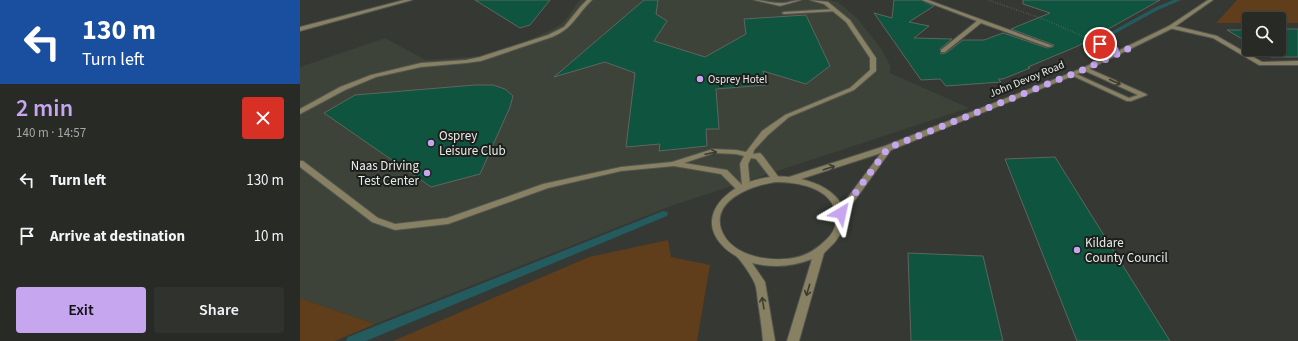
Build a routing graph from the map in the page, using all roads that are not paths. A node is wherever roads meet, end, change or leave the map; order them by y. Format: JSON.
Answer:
{"nodes":[{"id":1,"x":410,"y":0,"type":"edge"},
{"id":2,"x":590,"y":0,"type":"edge"},
{"id":3,"x":756,"y":0,"type":"edge"},
{"id":4,"x":799,"y":0,"type":"edge"},
{"id":5,"x":812,"y":0,"type":"edge"},
{"id":6,"x":833,"y":0,"type":"edge"},
{"id":7,"x":924,"y":0,"type":"edge"},
{"id":8,"x":1211,"y":0,"type":"edge"},
{"id":9,"x":826,"y":3,"type":"junction"},
{"id":10,"x":834,"y":10,"type":"junction"},
{"id":11,"x":784,"y":14,"type":"dead end"},
{"id":12,"x":980,"y":21,"type":"junction"},
{"id":13,"x":1171,"y":27,"type":"junction"},
{"id":14,"x":300,"y":29,"type":"edge"},
{"id":15,"x":1050,"y":46,"type":"dead end"},
{"id":16,"x":943,"y":50,"type":"dead end"},
{"id":17,"x":1298,"y":63,"type":"edge"},
{"id":18,"x":1085,"y":69,"type":"junction"},
{"id":19,"x":1072,"y":74,"type":"junction"},
{"id":20,"x":300,"y":112,"type":"edge"},
{"id":21,"x":888,"y":148,"type":"junction"},
{"id":22,"x":750,"y":152,"type":"junction"},
{"id":23,"x":300,"y":163,"type":"edge"},
{"id":24,"x":673,"y":164,"type":"junction"},
{"id":25,"x":776,"y":179,"type":"junction"},
{"id":26,"x":792,"y":179,"type":"junction"},
{"id":27,"x":743,"y":187,"type":"junction"},
{"id":28,"x":841,"y":213,"type":"junction"},
{"id":29,"x":819,"y":253,"type":"junction"},
{"id":30,"x":741,"y":256,"type":"junction"},
{"id":31,"x":769,"y":341,"type":"edge"},
{"id":32,"x":793,"y":341,"type":"edge"}],
"edges":[{"from":1,"to":14,"type":"street"},
{"from":2,"to":20,"type":"street"},
{"from":3,"to":4,"type":"street"},
{"from":5,"to":9,"type":"street"},
{"from":6,"to":9,"type":"street"},
{"from":7,"to":12,"type":"street"},
{"from":8,"to":13,"type":"street","name":"John Devoy Road"},
{"from":9,"to":10,"type":"street"},
{"from":10,"to":11,"type":"street"},
{"from":10,"to":22,"type":"street"},
{"from":12,"to":15,"type":"street"},
{"from":12,"to":16,"type":"street"},
{"from":13,"to":17,"type":"street"},
{"from":13,"to":18,"type":"street","name":"John Devoy Road"},
{"from":18,"to":19,"type":"street","name":"John Devoy Road"},
{"from":18,"to":19,"type":"street","one_way":true},
{"from":19,"to":21,"type":"street","name":"John Devoy Road"},
{"from":26,"to":21,"type":"street","name":"John Devoy Road","one_way":true},
{"from":21,"to":28,"type":"street"},
{"from":24,"to":22,"type":"street","one_way":true},
{"from":22,"to":25,"type":"street"},
{"from":22,"to":27,"type":"street"},
{"from":23,"to":24,"type":"street"},
{"from":24,"to":27,"type":"street"},
{"from":25,"to":26,"type":"street"},
{"from":25,"to":27,"type":"street"},
{"from":26,"to":28,"type":"street"},
{"from":27,"to":30,"type":"street"},
{"from":28,"to":29,"type":"street"},
{"from":29,"to":30,"type":"street"},
{"from":29,"to":32,"type":"street","one_way":true},
{"from":31,"to":30,"type":"street","one_way":true}]}
